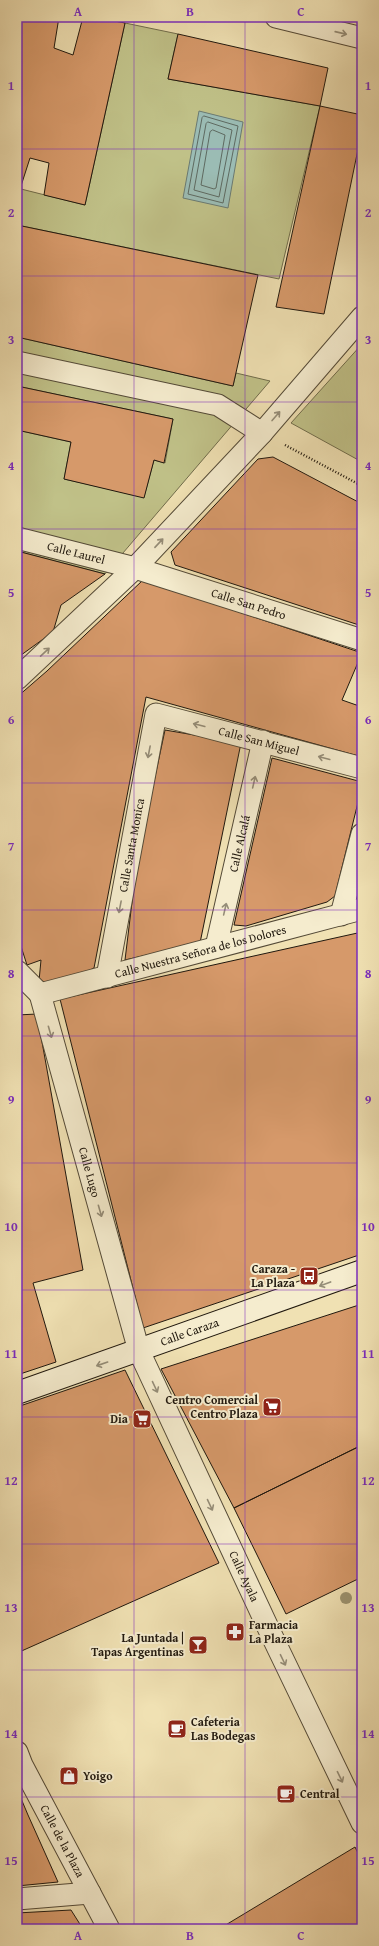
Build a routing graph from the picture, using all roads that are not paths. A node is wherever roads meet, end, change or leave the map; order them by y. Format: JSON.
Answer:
{"nodes":[{"id":1,"x":276,"y":17,"type":"edge"},
{"id":2,"x":362,"y":38,"type":"edge"},
{"id":3,"x":362,"y":317,"type":"edge"},
{"id":4,"x":17,"y":362,"type":"edge"},
{"id":5,"x":262,"y":433,"type":"junction"},
{"id":6,"x":17,"y":538,"type":"edge"},
{"id":7,"x":135,"y":568,"type":"junction"},
{"id":8,"x":362,"y":640,"type":"edge"},
{"id":9,"x":17,"y":679,"type":"edge"},
{"id":10,"x":156,"y":714,"type":"joint"},
{"id":11,"x":263,"y":741,"type":"junction"},
{"id":12,"x":362,"y":768,"type":"edge"},
{"id":13,"x":362,"y":834,"type":"edge"},
{"id":14,"x":362,"y":909,"type":"edge"},
{"id":15,"x":341,"y":914,"type":"junction"},
{"id":16,"x":216,"y":947,"type":"junction"},
{"id":17,"x":17,"y":971,"type":"edge"},
{"id":18,"x":107,"y":977,"type":"junction"},
{"id":19,"x":40,"y":994,"type":"junction"},
{"id":20,"x":362,"y":1271,"type":"edge"},
{"id":21,"x":139,"y":1351,"type":"junction"},
{"id":22,"x":17,"y":1393,"type":"edge"},
{"id":23,"x":17,"y":1752,"type":"edge"},
{"id":24,"x":362,"y":1822,"type":"edge"},
{"id":25,"x":90,"y":1893,"type":"junction"},
{"id":26,"x":17,"y":1899,"type":"edge"},
{"id":27,"x":109,"y":1929,"type":"edge"}],
"edges":[{"from":1,"to":2,"type":"street","one_way":true},
{"from":5,"to":3,"type":"street","one_way":true},
{"from":4,"to":5,"type":"street"},
{"from":7,"to":5,"type":"street","one_way":true},
{"from":6,"to":7,"type":"street","name":"Calle Laurel"},
{"from":7,"to":8,"type":"street","name":"Calle San Pedro"},
{"from":9,"to":7,"type":"street","one_way":true},
{"from":11,"to":10,"type":"street","name":"Calle San Miguel","one_way":true},
{"from":10,"to":18,"type":"street","name":"Calle Santa Monica","one_way":true},
{"from":12,"to":11,"type":"street","name":"Calle San Miguel","one_way":true},
{"from":16,"to":11,"type":"street","name":"Calle Alcalá","one_way":true},
{"from":13,"to":15,"type":"street"},
{"from":14,"to":15,"type":"street","name":"Calle Nuestra Señora de los Dolores"},
{"from":15,"to":16,"type":"street","name":"Calle Nuestra Señora de los Dolores"},
{"from":16,"to":18,"type":"street","name":"Calle Nuestra Señora de los Dolores"},
{"from":17,"to":19,"type":"street"},
{"from":18,"to":19,"type":"street","name":"Calle Nuestra Señora de los Dolores"},
{"from":19,"to":21,"type":"street","name":"Calle Lugo","one_way":true},
{"from":20,"to":21,"type":"street","name":"Calle Caraza","one_way":true},
{"from":21,"to":22,"type":"street","name":"Calle Caraza","one_way":true},
{"from":21,"to":24,"type":"street","name":"Calle Ayala","one_way":true},
{"from":23,"to":25,"type":"street","name":"Calle de la Plaza"},
{"from":25,"to":26,"type":"street"},
{"from":25,"to":27,"type":"street","name":"Calle de la Plaza"}]}
